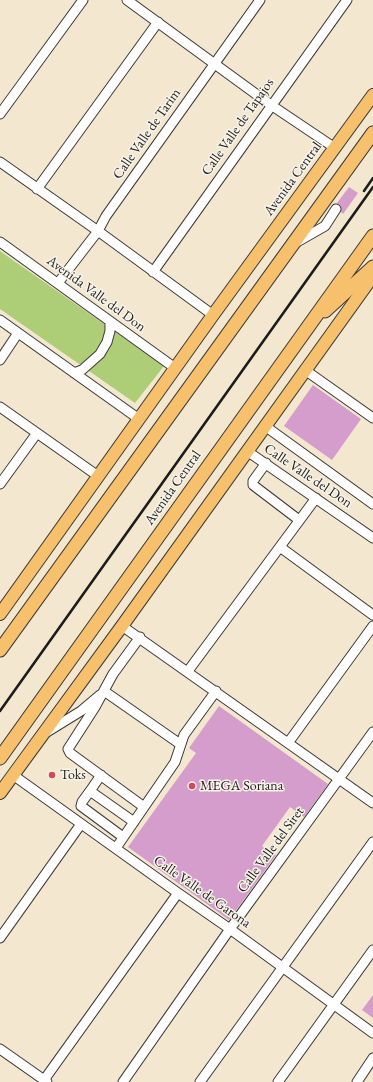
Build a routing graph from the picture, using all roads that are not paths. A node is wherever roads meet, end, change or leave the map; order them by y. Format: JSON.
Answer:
{"nodes":[{"id":1,"x":83,"y":0,"type":"edge"},
{"id":2,"x":127,"y":0,"type":"edge"},
{"id":3,"x":260,"y":0,"type":"edge"},
{"id":4,"x":347,"y":0,"type":"edge"},
{"id":5,"x":158,"y":22,"type":"junction"},
{"id":6,"x":215,"y":63,"type":"junction"},
{"id":7,"x":373,"y":95,"type":"edge"},
{"id":8,"x":271,"y":105,"type":"junction"},
{"id":9,"x":0,"y":114,"type":"edge"},
{"id":10,"x":373,"y":133,"type":"edge"},
{"id":11,"x":335,"y":148,"type":"junction"},
{"id":12,"x":0,"y":162,"type":"edge"},
{"id":13,"x":37,"y":189,"type":"junction"},
{"id":14,"x":336,"y":209,"type":"dead end"},
{"id":15,"x":98,"y":231,"type":"junction"},
{"id":16,"x":373,"y":236,"type":"edge"},
{"id":17,"x":0,"y":242,"type":"edge"},
{"id":18,"x":293,"y":244,"type":"junction"},
{"id":19,"x":373,"y":267,"type":"edge"},
{"id":20,"x":154,"y":272,"type":"junction"},
{"id":21,"x":373,"y":276,"type":"edge"},
{"id":22,"x":58,"y":283,"type":"junction"},
{"id":23,"x":214,"y":315,"type":"junction"},
{"id":24,"x":0,"y":320,"type":"edge"},
{"id":25,"x":110,"y":322,"type":"junction"},
{"id":26,"x":310,"y":324,"type":"junction"},
{"id":27,"x":18,"y":333,"type":"junction"},
{"id":28,"x":0,"y":360,"type":"edge"},
{"id":29,"x":175,"y":368,"type":"junction"},
{"id":30,"x":305,"y":370,"type":"junction"},
{"id":31,"x":74,"y":373,"type":"junction"},
{"id":32,"x":0,"y":407,"type":"edge"},
{"id":33,"x":372,"y":414,"type":"edge"},
{"id":34,"x":139,"y":419,"type":"junction"},
{"id":35,"x":265,"y":426,"type":"junction"},
{"id":36,"x":36,"y":433,"type":"junction"},
{"id":37,"x":247,"y":452,"type":"junction"},
{"id":38,"x":266,"y":463,"type":"junction"},
{"id":39,"x":98,"y":476,"type":"junction"},
{"id":40,"x":0,"y":484,"type":"edge"},
{"id":41,"x":316,"y":498,"type":"junction"},
{"id":42,"x":373,"y":504,"type":"edge"},
{"id":43,"x":299,"y":520,"type":"junction"},
{"id":44,"x":373,"y":538,"type":"edge"},
{"id":45,"x":280,"y":547,"type":"junction"},
{"id":46,"x":0,"y":614,"type":"edge"},
{"id":47,"x":373,"y":615,"type":"edge"},
{"id":48,"x":20,"y":622,"type":"junction"},
{"id":49,"x":122,"y":626,"type":"junction"},
{"id":50,"x":373,"y":626,"type":"edge"},
{"id":51,"x":140,"y":637,"type":"junction"},
{"id":52,"x":0,"y":642,"type":"edge"},
{"id":53,"x":0,"y":650,"type":"edge"},
{"id":54,"x":188,"y":671,"type":"junction"},
{"id":55,"x":216,"y":691,"type":"junction"},
{"id":56,"x":104,"y":692,"type":"junction"},
{"id":57,"x":373,"y":732,"type":"edge"},
{"id":58,"x":43,"y":735,"type":"junction"},
{"id":59,"x":288,"y":743,"type":"junction"},
{"id":60,"x":180,"y":744,"type":"junction"},
{"id":61,"x":9,"y":746,"type":"junction"},
{"id":62,"x":0,"y":758,"type":"edge"},
{"id":63,"x":0,"y":768,"type":"edge"},
{"id":64,"x":13,"y":775,"type":"junction"},
{"id":65,"x":101,"y":775,"type":"junction"},
{"id":66,"x":340,"y":779,"type":"junction"},
{"id":67,"x":90,"y":791,"type":"junction"},
{"id":68,"x":0,"y":794,"type":"edge"},
{"id":69,"x":373,"y":803,"type":"edge"},
{"id":70,"x":144,"y":807,"type":"junction"},
{"id":71,"x":134,"y":822,"type":"junction"},
{"id":72,"x":81,"y":824,"type":"junction"},
{"id":73,"x":123,"y":837,"type":"junction"},
{"id":74,"x":373,"y":842,"type":"edge"},
{"id":75,"x":116,"y":848,"type":"junction"},
{"id":76,"x":178,"y":893,"type":"junction"},
{"id":77,"x":230,"y":929,"type":"junction"},
{"id":78,"x":0,"y":938,"type":"edge"},
{"id":79,"x":373,"y":950,"type":"edge"},
{"id":80,"x":283,"y":968,"type":"junction"},
{"id":81,"x":334,"y":1005,"type":"junction"},
{"id":82,"x":373,"y":1033,"type":"edge"},
{"id":83,"x":0,"y":1049,"type":"edge"},
{"id":84,"x":373,"y":1058,"type":"edge"},
{"id":85,"x":45,"y":1081,"type":"edge"},
{"id":86,"x":123,"y":1082,"type":"edge"},
{"id":87,"x":200,"y":1082,"type":"edge"},
{"id":88,"x":278,"y":1082,"type":"edge"},
{"id":89,"x":357,"y":1082,"type":"edge"}],
"edges":[{"from":1,"to":9,"type":"street"},
{"from":2,"to":5,"type":"street"},
{"from":3,"to":6,"type":"street","name":"Calle Valle de Tarim"},
{"from":4,"to":8,"type":"street","name":"Calle Valle de Tapajos"},
{"from":5,"to":6,"type":"street"},
{"from":5,"to":13,"type":"street"},
{"from":6,"to":8,"type":"street"},
{"from":6,"to":15,"type":"street","name":"Calle Valle de Tarim"},
{"from":7,"to":11,"type":"main road","name":"Avenida Central"},
{"from":8,"to":11,"type":"street"},
{"from":8,"to":20,"type":"street","name":"Calle Valle de Tapajos"},
{"from":10,"to":18,"type":"highway"},
{"from":11,"to":23,"type":"main road","name":"Avenida Central"},
{"from":12,"to":13,"type":"street"},
{"from":13,"to":15,"type":"street"},
{"from":14,"to":18,"type":"street"},
{"from":15,"to":20,"type":"street"},
{"from":15,"to":22,"type":"street","name":"Calle Valle de Tarim"},
{"from":16,"to":26,"type":"highway","name":"Avenida Central"},
{"from":17,"to":22,"type":"street","name":"Avenida Valle del Don"},
{"from":18,"to":48,"type":"highway"},
{"from":19,"to":26,"type":"highway"},
{"from":20,"to":23,"type":"street"},
{"from":21,"to":30,"type":"main road"},
{"from":22,"to":25,"type":"street","name":"Avenida Valle del Don"},
{"from":23,"to":29,"type":"main road","name":"Avenida Central"},
{"from":24,"to":27,"type":"street"},
{"from":25,"to":29,"type":"street","name":"Avenida Valle del Don"},
{"from":25,"to":31,"type":"street"},
{"from":26,"to":61,"type":"highway","name":"Avenida Central"},
{"from":27,"to":28,"type":"street"},
{"from":27,"to":31,"type":"street"},
{"from":29,"to":34,"type":"main road","name":"Avenida Central"},
{"from":30,"to":33,"type":"street"},
{"from":30,"to":35,"type":"main road"},
{"from":31,"to":34,"type":"street"},
{"from":32,"to":36,"type":"street"},
{"from":34,"to":39,"type":"main road","name":"Avenida Central"},
{"from":35,"to":37,"type":"main road"},
{"from":35,"to":42,"type":"street","name":"Calle Valle del Don"},
{"from":36,"to":39,"type":"street"},
{"from":36,"to":40,"type":"street"},
{"from":37,"to":38,"type":"street","name":"Calle Valle del Don"},
{"from":37,"to":49,"type":"main road"},
{"from":38,"to":41,"type":"street","name":"Calle Valle del Don"},
{"from":38,"to":43,"type":"street"},
{"from":39,"to":46,"type":"main road","name":"Avenida Central"},
{"from":41,"to":43,"type":"street"},
{"from":41,"to":44,"type":"street","name":"Calle Valle del Don"},
{"from":43,"to":45,"type":"street"},
{"from":45,"to":47,"type":"street"},
{"from":45,"to":54,"type":"street"},
{"from":48,"to":52,"type":"highway"},
{"from":48,"to":53,"type":"highway"},
{"from":49,"to":51,"type":"street"},
{"from":49,"to":58,"type":"main road"},
{"from":50,"to":59,"type":"street"},
{"from":51,"to":54,"type":"street"},
{"from":51,"to":56,"type":"street"},
{"from":54,"to":55,"type":"street"},
{"from":55,"to":59,"type":"street"},
{"from":55,"to":60,"type":"street"},
{"from":56,"to":58,"type":"street"},
{"from":56,"to":60,"type":"street"},
{"from":56,"to":65,"type":"street"},
{"from":57,"to":66,"type":"street","name":"Calle Valle del Siret"},
{"from":58,"to":64,"type":"main road"},
{"from":59,"to":66,"type":"street"},
{"from":60,"to":70,"type":"street"},
{"from":61,"to":62,"type":"highway","name":"Avenida Central"},
{"from":61,"to":63,"type":"highway"},
{"from":64,"to":68,"type":"main road"},
{"from":64,"to":72,"type":"street","name":"Calle Valle de Garona"},
{"from":65,"to":67,"type":"street"},
{"from":65,"to":70,"type":"street"},
{"from":66,"to":69,"type":"street"},
{"from":66,"to":77,"type":"street","name":"Calle Valle del Siret"},
{"from":67,"to":71,"type":"street"},
{"from":67,"to":73,"type":"street"},
{"from":70,"to":71,"type":"street"},
{"from":71,"to":73,"type":"street"},
{"from":72,"to":75,"type":"street","name":"Calle Valle de Garona"},
{"from":72,"to":78,"type":"street"},
{"from":73,"to":75,"type":"street"},
{"from":74,"to":80,"type":"street"},
{"from":75,"to":76,"type":"street","name":"Calle Valle de Garona"},
{"from":76,"to":77,"type":"street","name":"Calle Valle de Garona"},
{"from":76,"to":85,"type":"street"},
{"from":77,"to":80,"type":"street","name":"Calle Valle de Garona"},
{"from":77,"to":86,"type":"street","name":"Calle Valle del Siret"},
{"from":79,"to":81,"type":"street"},
{"from":80,"to":81,"type":"street","name":"Calle Valle de Garona"},
{"from":80,"to":87,"type":"street"},
{"from":81,"to":82,"type":"street","name":"Calle Valle de Garona"},
{"from":81,"to":88,"type":"street"},
{"from":83,"to":85,"type":"street"},
{"from":84,"to":89,"type":"street"}]}
